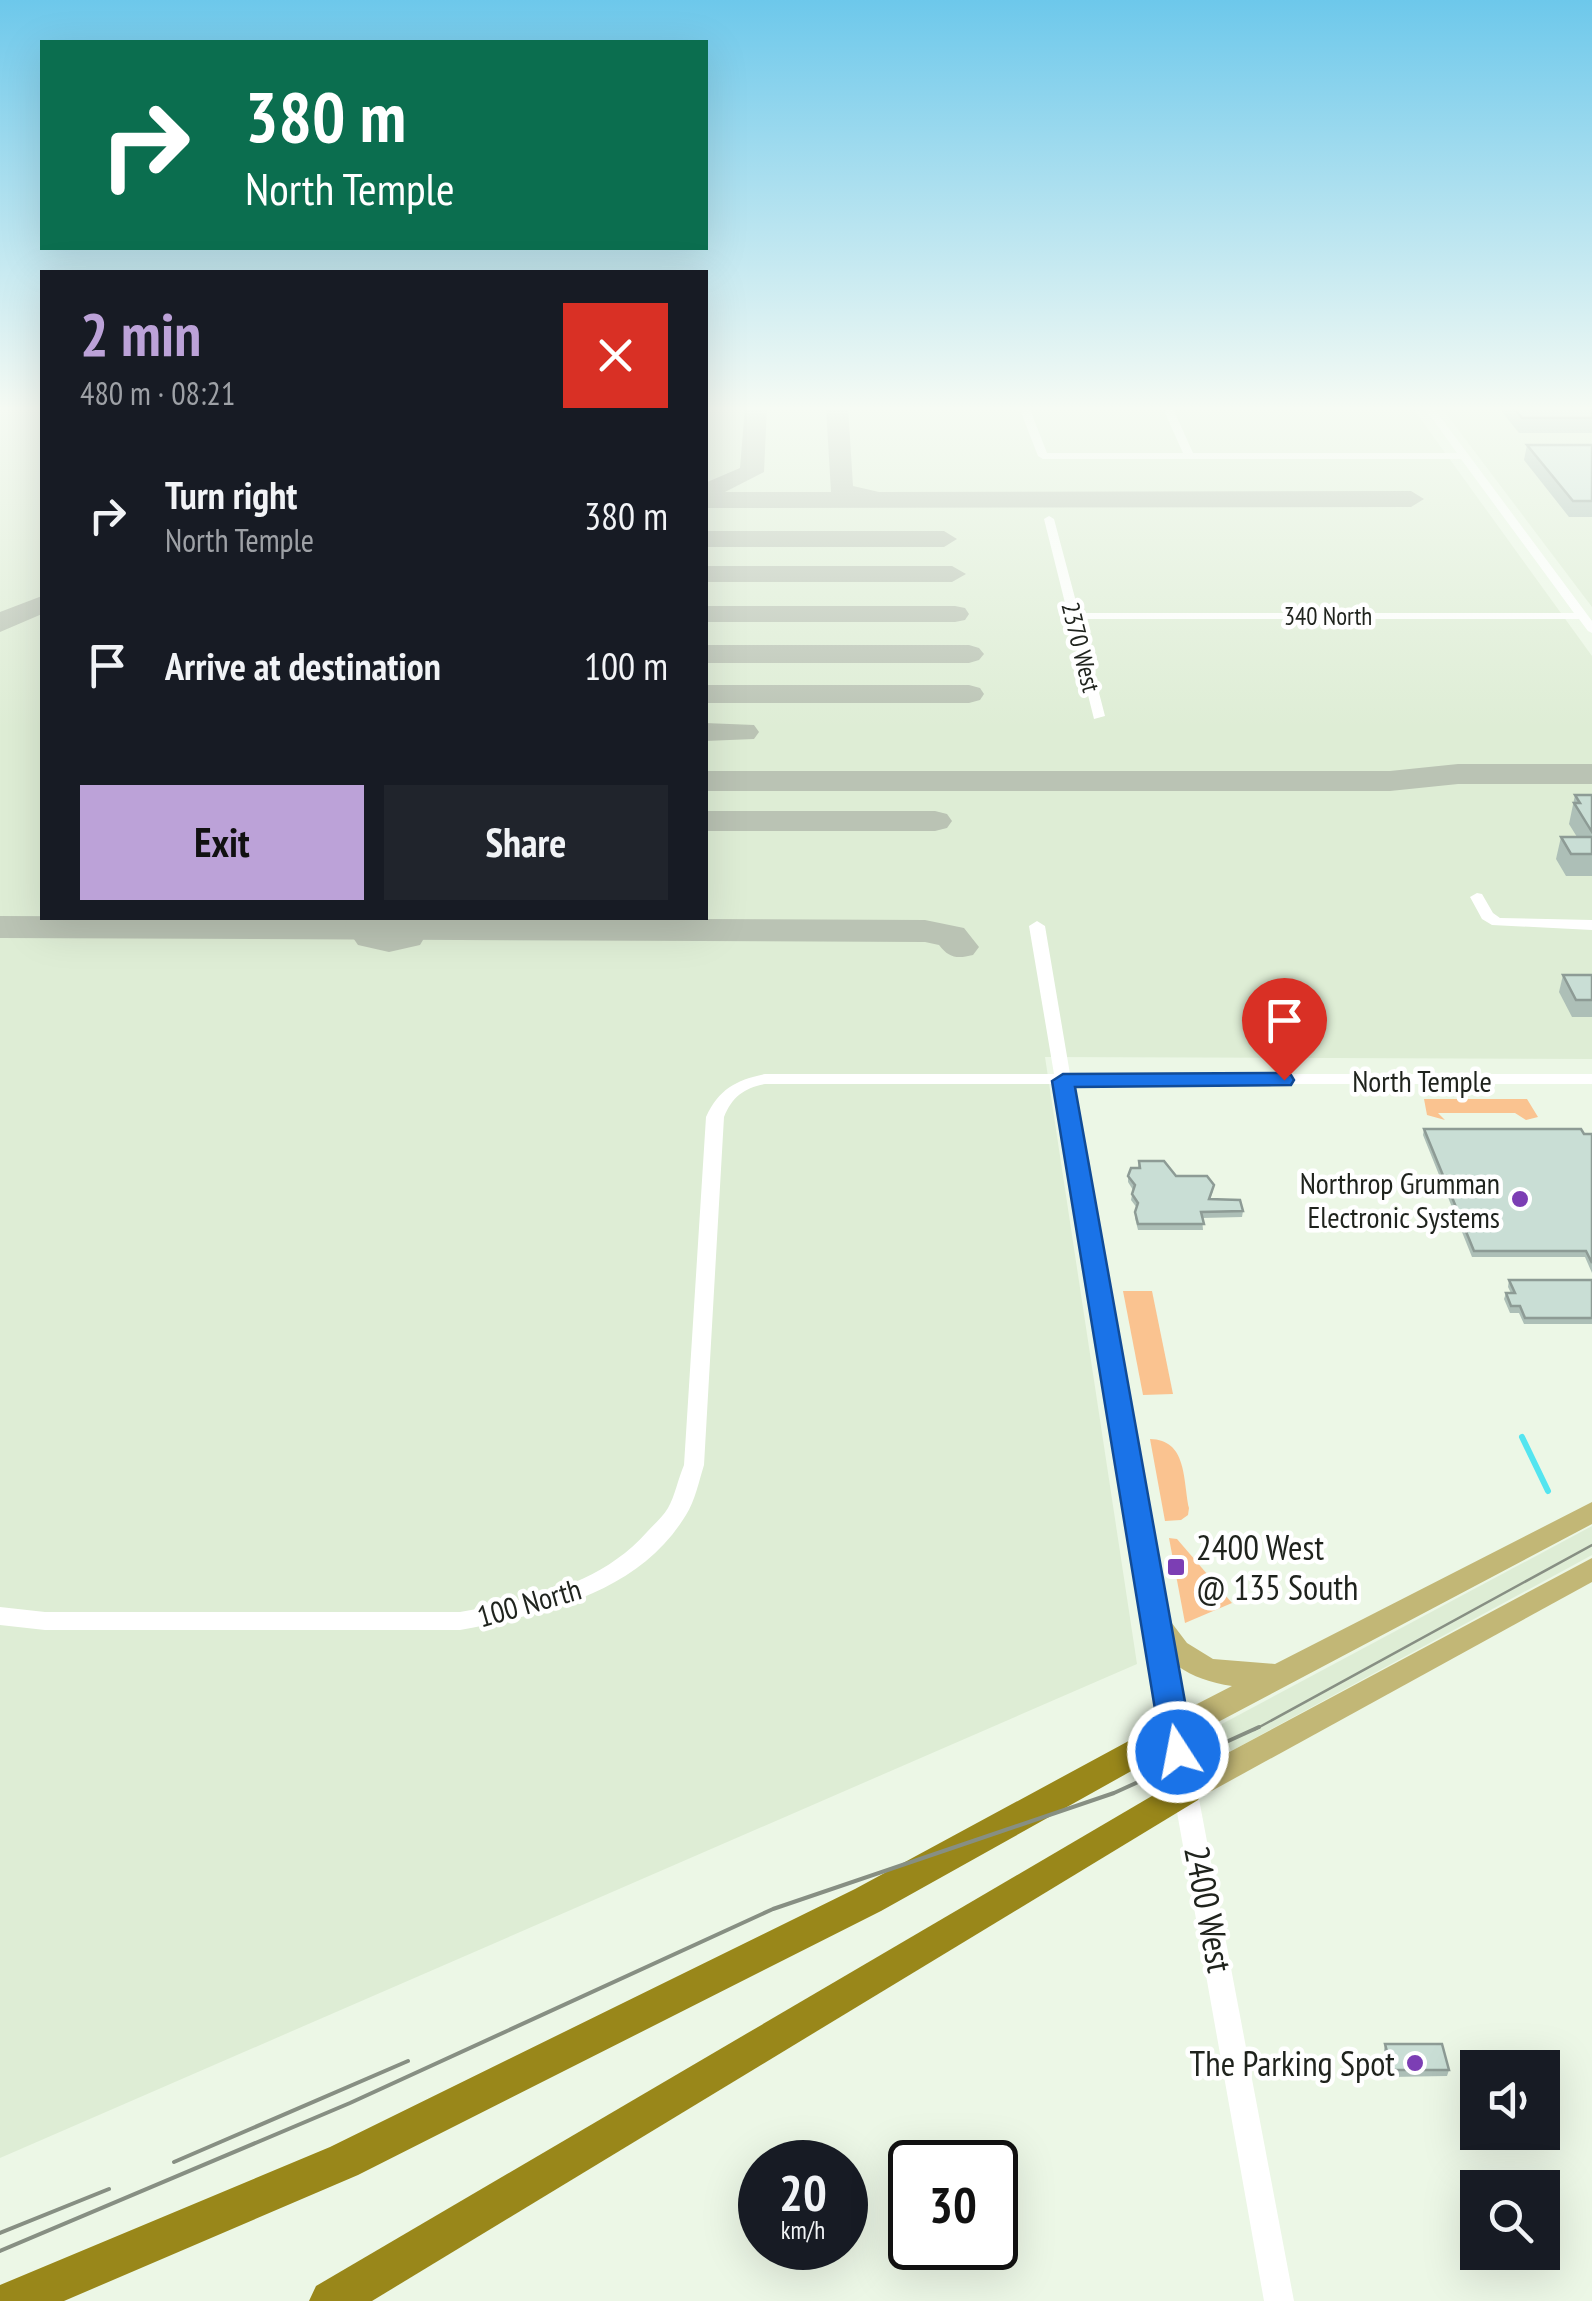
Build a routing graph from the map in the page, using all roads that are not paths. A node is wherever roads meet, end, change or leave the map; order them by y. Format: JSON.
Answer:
{"nodes":[{"id":1,"x":1507,"y":514,"type":"edge"},
{"id":2,"x":1049,"y":519,"type":"dead end"},
{"id":3,"x":1072,"y":613,"type":"junction"},
{"id":4,"x":1580,"y":613,"type":"junction"},
{"id":5,"x":1592,"y":629,"type":"edge"},
{"id":6,"x":1099,"y":716,"type":"dead end"},
{"id":7,"x":1477,"y":897,"type":"dead end"},
{"id":8,"x":1592,"y":924,"type":"edge"},
{"id":9,"x":1037,"y":926,"type":"dead end"},
{"id":10,"x":832,"y":1080,"type":"joint"},
{"id":11,"x":1592,"y":1080,"type":"edge"},
{"id":12,"x":1063,"y":1081,"type":"junction"},
{"id":13,"x":1592,"y":1512,"type":"edge"},
{"id":14,"x":1592,"y":1569,"type":"edge"},
{"id":15,"x":0,"y":1616,"type":"edge"},
{"id":16,"x":1155,"y":1622,"type":"junction"},
{"id":17,"x":1281,"y":1674,"type":"junction"},
{"id":18,"x":1173,"y":1731,"type":"junction"},
{"id":19,"x":1186,"y":1790,"type":"junction"},
{"id":20,"x":13,"y":2301,"type":"edge"},
{"id":21,"x":331,"y":2301,"type":"edge"},
{"id":22,"x":1280,"y":2301,"type":"edge"}],
"edges":[{"from":1,"to":4,"type":"street"},
{"from":2,"to":3,"type":"street","name":"2370 West"},
{"from":3,"to":4,"type":"street","name":"340 North"},
{"from":3,"to":6,"type":"street","name":"2370 West"},
{"from":4,"to":5,"type":"street"},
{"from":7,"to":8,"type":"street"},
{"from":9,"to":12,"type":"street","name":"2400 West"},
{"from":10,"to":12,"type":"street","name":"North Temple"},
{"from":10,"to":15,"type":"street","name":"100 North"},
{"from":11,"to":12,"type":"street","name":"North Temple"},
{"from":12,"to":16,"type":"street","name":"2400 West"},
{"from":13,"to":17,"type":"main road"},
{"from":14,"to":19,"type":"main road"},
{"from":16,"to":17,"type":"main road"},
{"from":16,"to":18,"type":"street","name":"2400 West"},
{"from":17,"to":18,"type":"main road"},
{"from":18,"to":19,"type":"street","name":"2400 West"},
{"from":18,"to":20,"type":"highway"},
{"from":19,"to":21,"type":"highway"},
{"from":19,"to":22,"type":"street","name":"2400 West"}]}
